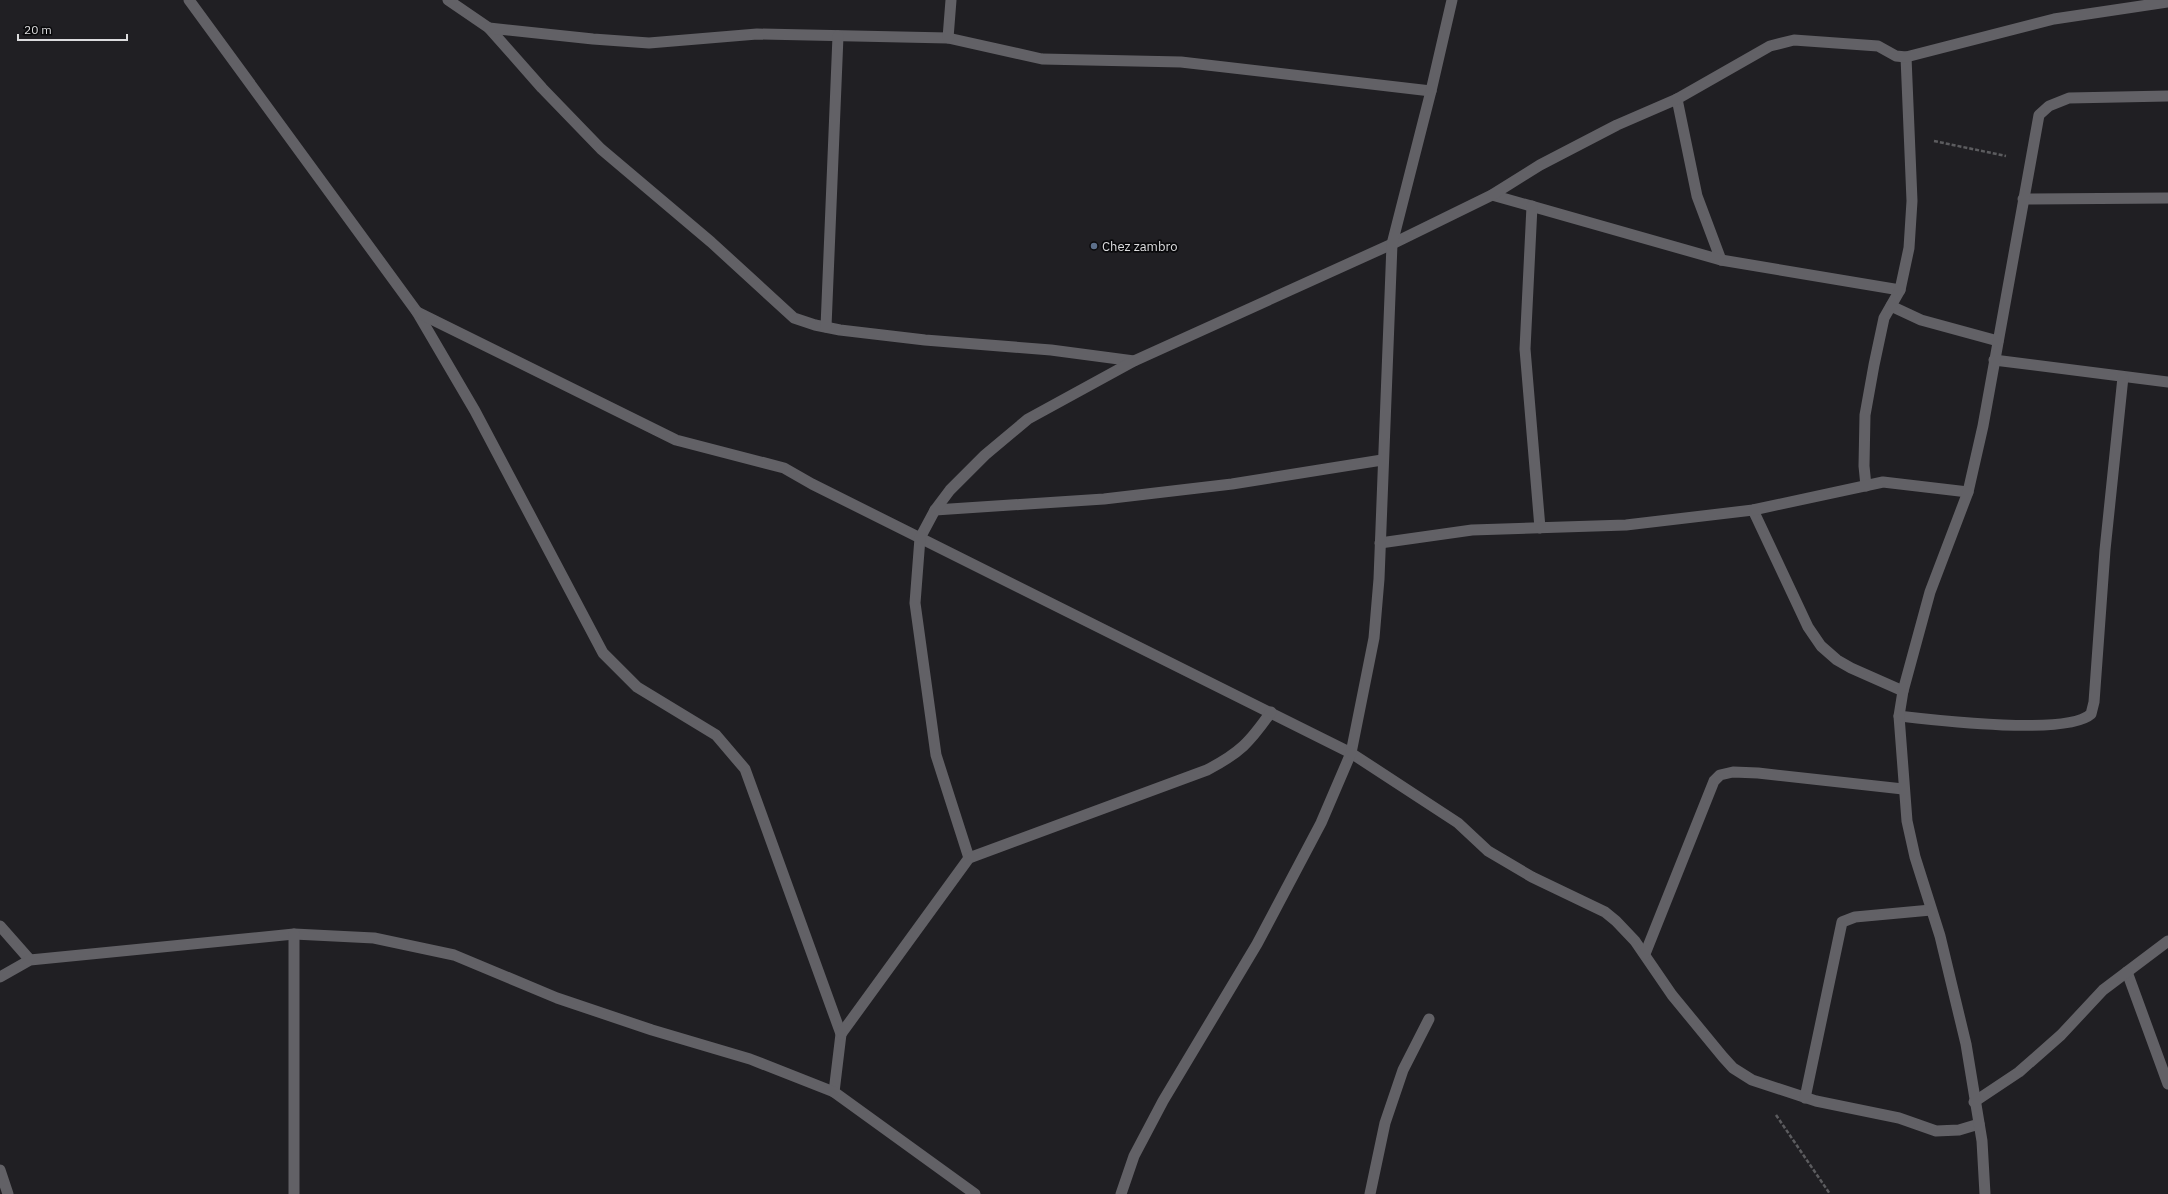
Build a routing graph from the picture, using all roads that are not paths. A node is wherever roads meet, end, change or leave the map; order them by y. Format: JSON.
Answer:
{"nodes":[{"id":1,"x":189,"y":0,"type":"edge"},
{"id":2,"x":448,"y":0,"type":"edge"},
{"id":3,"x":950,"y":0,"type":"edge"},
{"id":4,"x":1452,"y":0,"type":"edge"},
{"id":5,"x":2168,"y":2,"type":"edge"},
{"id":6,"x":489,"y":28,"type":"junction"},
{"id":7,"x":838,"y":36,"type":"junction"},
{"id":8,"x":948,"y":38,"type":"junction"},
{"id":9,"x":1906,"y":57,"type":"junction"},
{"id":10,"x":1431,"y":91,"type":"junction"},
{"id":11,"x":2168,"y":96,"type":"edge"},
{"id":12,"x":1677,"y":99,"type":"junction"},
{"id":13,"x":1492,"y":195,"type":"junction"},
{"id":14,"x":2168,"y":198,"type":"edge"},
{"id":15,"x":2023,"y":199,"type":"junction"},
{"id":16,"x":1532,"y":206,"type":"junction"},
{"id":17,"x":1392,"y":244,"type":"junction"},
{"id":18,"x":1721,"y":260,"type":"junction"},
{"id":19,"x":1900,"y":290,"type":"junction"},
{"id":20,"x":1891,"y":306,"type":"junction"},
{"id":21,"x":417,"y":312,"type":"junction"},
{"id":22,"x":826,"y":327,"type":"junction"},
{"id":23,"x":1998,"y":341,"type":"junction"},
{"id":24,"x":1994,"y":360,"type":"junction"},
{"id":25,"x":1134,"y":361,"type":"junction"},
{"id":26,"x":2123,"y":377,"type":"junction"},
{"id":27,"x":2168,"y":382,"type":"edge"},
{"id":28,"x":1382,"y":460,"type":"junction"},
{"id":29,"x":1866,"y":486,"type":"junction"},
{"id":30,"x":1968,"y":492,"type":"junction"},
{"id":31,"x":935,"y":510,"type":"junction"},
{"id":32,"x":1753,"y":510,"type":"junction"},
{"id":33,"x":1540,"y":528,"type":"junction"},
{"id":34,"x":920,"y":538,"type":"junction"},
{"id":35,"x":1380,"y":543,"type":"junction"},
{"id":36,"x":1903,"y":691,"type":"junction"},
{"id":37,"x":1271,"y":712,"type":"junction"},
{"id":38,"x":1899,"y":716,"type":"junction"},
{"id":39,"x":1351,"y":753,"type":"junction"},
{"id":40,"x":1903,"y":789,"type":"junction"},
{"id":41,"x":969,"y":858,"type":"junction"},
{"id":42,"x":1931,"y":910,"type":"junction"},
{"id":43,"x":0,"y":926,"type":"edge"},
{"id":44,"x":294,"y":934,"type":"junction"},
{"id":45,"x":2168,"y":941,"type":"edge"},
{"id":46,"x":1645,"y":954,"type":"junction"},
{"id":47,"x":30,"y":960,"type":"junction"},
{"id":48,"x":2127,"y":972,"type":"junction"},
{"id":49,"x":0,"y":977,"type":"edge"},
{"id":50,"x":1429,"y":1019,"type":"dead end"},
{"id":51,"x":841,"y":1034,"type":"junction"},
{"id":52,"x":2168,"y":1084,"type":"edge"},
{"id":53,"x":834,"y":1092,"type":"junction"},
{"id":54,"x":1805,"y":1098,"type":"junction"},
{"id":55,"x":1974,"y":1102,"type":"junction"},
{"id":56,"x":1979,"y":1124,"type":"junction"},
{"id":57,"x":0,"y":1170,"type":"edge"},
{"id":58,"x":8,"y":1194,"type":"edge"},
{"id":59,"x":294,"y":1194,"type":"edge"},
{"id":60,"x":975,"y":1194,"type":"edge"},
{"id":61,"x":1121,"y":1194,"type":"edge"},
{"id":62,"x":1370,"y":1194,"type":"edge"},
{"id":63,"x":1985,"y":1194,"type":"edge"}],
"edges":[{"from":1,"to":21,"type":"street"},
{"from":2,"to":6,"type":"street"},
{"from":3,"to":8,"type":"street"},
{"from":4,"to":10,"type":"street"},
{"from":5,"to":9,"type":"street"},
{"from":6,"to":7,"type":"street"},
{"from":6,"to":22,"type":"street"},
{"from":7,"to":8,"type":"street"},
{"from":7,"to":22,"type":"street"},
{"from":8,"to":10,"type":"street"},
{"from":9,"to":12,"type":"street"},
{"from":9,"to":19,"type":"street"},
{"from":10,"to":17,"type":"street"},
{"from":11,"to":15,"type":"street"},
{"from":12,"to":13,"type":"street"},
{"from":12,"to":18,"type":"street"},
{"from":13,"to":16,"type":"street"},
{"from":13,"to":17,"type":"street"},
{"from":14,"to":15,"type":"street"},
{"from":15,"to":23,"type":"street"},
{"from":16,"to":18,"type":"street"},
{"from":16,"to":33,"type":"street"},
{"from":17,"to":25,"type":"street"},
{"from":17,"to":28,"type":"street"},
{"from":18,"to":19,"type":"street"},
{"from":19,"to":20,"type":"street"},
{"from":20,"to":23,"type":"street"},
{"from":20,"to":29,"type":"street"},
{"from":21,"to":34,"type":"street"},
{"from":21,"to":51,"type":"street"},
{"from":22,"to":25,"type":"street"},
{"from":23,"to":24,"type":"street"},
{"from":24,"to":26,"type":"street"},
{"from":24,"to":30,"type":"street"},
{"from":25,"to":31,"type":"street"},
{"from":26,"to":27,"type":"street"},
{"from":26,"to":38,"type":"street"},
{"from":28,"to":31,"type":"street"},
{"from":28,"to":35,"type":"street"},
{"from":29,"to":30,"type":"street"},
{"from":29,"to":32,"type":"street"},
{"from":30,"to":36,"type":"street"},
{"from":31,"to":34,"type":"street"},
{"from":32,"to":33,"type":"street"},
{"from":32,"to":36,"type":"street"},
{"from":33,"to":35,"type":"street"},
{"from":34,"to":37,"type":"street"},
{"from":34,"to":41,"type":"street"},
{"from":35,"to":39,"type":"street"},
{"from":36,"to":38,"type":"street"},
{"from":37,"to":39,"type":"street"},
{"from":37,"to":41,"type":"street"},
{"from":38,"to":40,"type":"street"},
{"from":39,"to":46,"type":"street"},
{"from":39,"to":61,"type":"street"},
{"from":40,"to":42,"type":"street"},
{"from":40,"to":46,"type":"street"},
{"from":41,"to":51,"type":"street"},
{"from":42,"to":54,"type":"street"},
{"from":42,"to":55,"type":"street"},
{"from":43,"to":47,"type":"street"},
{"from":44,"to":47,"type":"street"},
{"from":44,"to":53,"type":"street"},
{"from":44,"to":59,"type":"street"},
{"from":45,"to":48,"type":"street"},
{"from":46,"to":54,"type":"street"},
{"from":47,"to":49,"type":"street"},
{"from":48,"to":52,"type":"street"},
{"from":48,"to":55,"type":"street"},
{"from":50,"to":62,"type":"street"},
{"from":51,"to":53,"type":"street"},
{"from":53,"to":60,"type":"street"},
{"from":54,"to":56,"type":"street"},
{"from":55,"to":56,"type":"street"},
{"from":56,"to":63,"type":"street"},
{"from":57,"to":58,"type":"street"}]}
